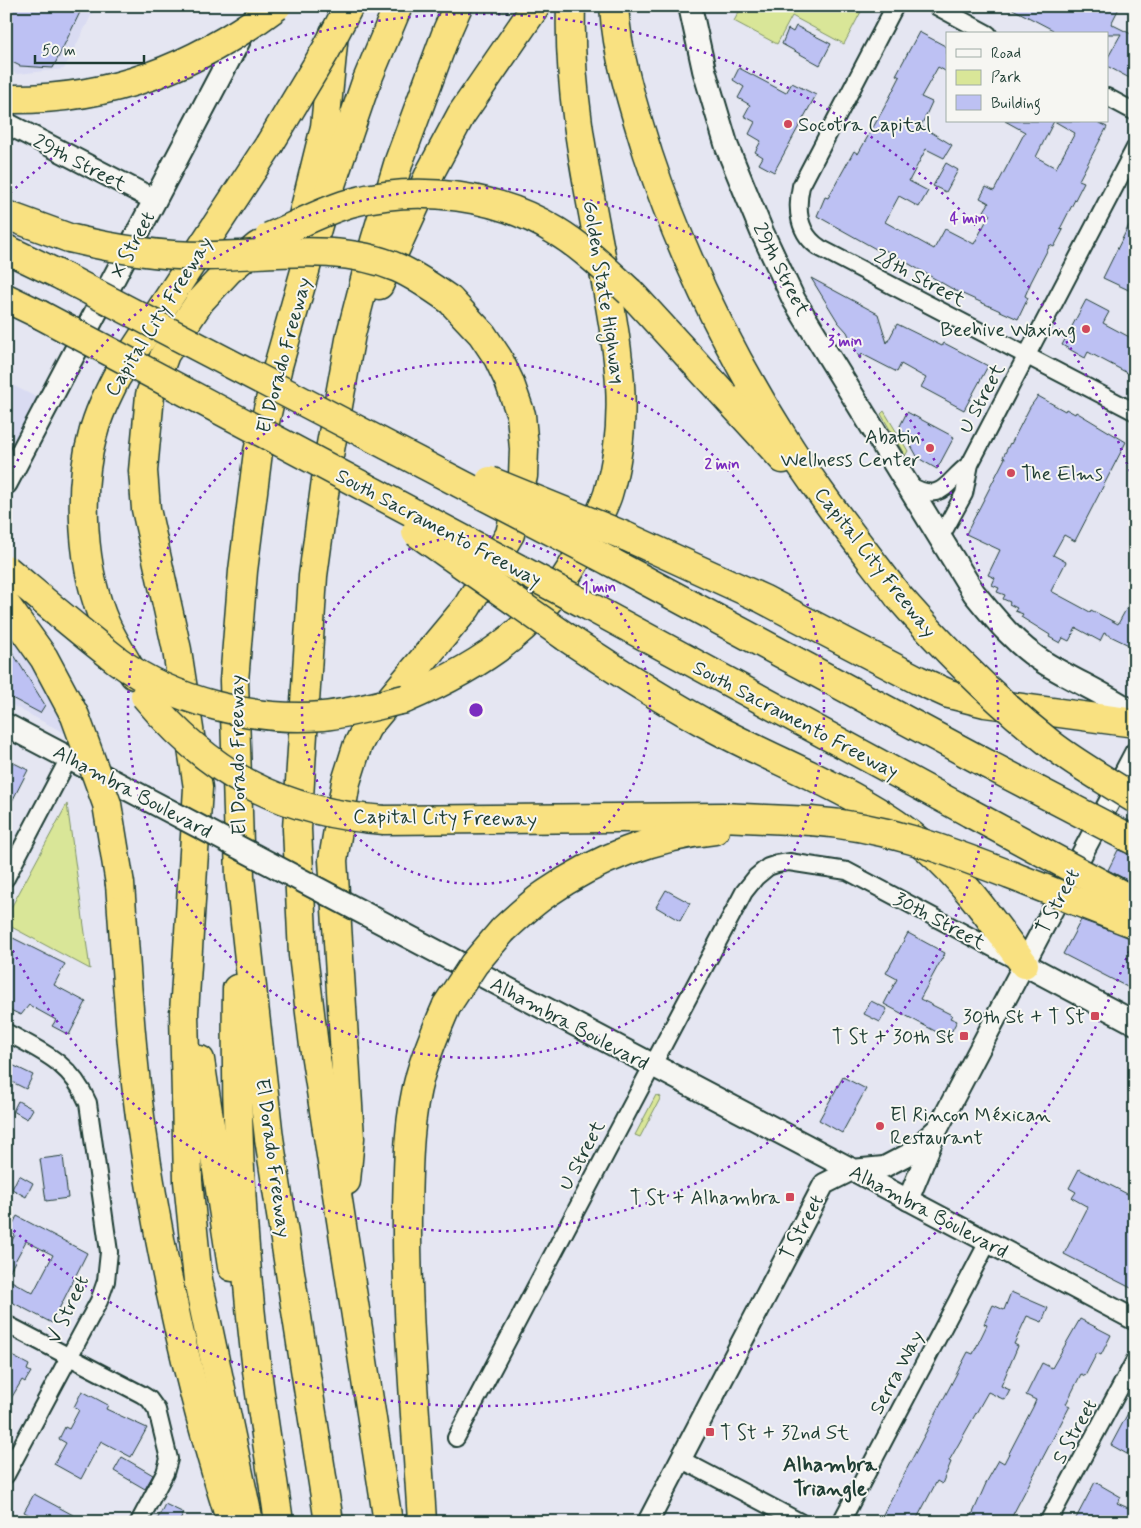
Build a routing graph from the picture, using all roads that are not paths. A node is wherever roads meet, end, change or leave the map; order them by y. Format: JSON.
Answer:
{"nodes":[{"id":1,"x":257,"y":6,"type":"edge"},
{"id":2,"x":277,"y":6,"type":"edge"},
{"id":3,"x":334,"y":6,"type":"edge"},
{"id":4,"x":349,"y":6,"type":"edge"},
{"id":5,"x":398,"y":6,"type":"edge"},
{"id":6,"x":458,"y":6,"type":"edge"},
{"id":7,"x":536,"y":6,"type":"edge"},
{"id":8,"x":571,"y":6,"type":"edge"},
{"id":9,"x":614,"y":6,"type":"edge"},
{"id":10,"x":690,"y":6,"type":"edge"},
{"id":11,"x":895,"y":6,"type":"edge"},
{"id":12,"x":936,"y":6,"type":"edge"},
{"id":13,"x":984,"y":32,"type":"edge"},
{"id":14,"x":1108,"y":98,"type":"edge"},
{"id":15,"x":6,"y":99,"type":"edge"},
{"id":16,"x":1135,"y":112,"type":"edge"},
{"id":17,"x":6,"y":123,"type":"edge"},
{"id":18,"x":1135,"y":148,"type":"edge"},
{"id":19,"x":155,"y":200,"type":"junction"},
{"id":20,"x":6,"y":215,"type":"edge"},
{"id":21,"x":6,"y":249,"type":"edge"},
{"id":22,"x":6,"y":298,"type":"edge"},
{"id":23,"x":352,"y":334,"type":"junction"},
{"id":24,"x":1027,"y":356,"type":"junction"},
{"id":25,"x":278,"y":366,"type":"junction"},
{"id":26,"x":1135,"y":412,"type":"edge"},
{"id":27,"x":336,"y":418,"type":"junction"},
{"id":28,"x":319,"y":463,"type":"junction"},
{"id":29,"x":970,"y":464,"type":"junction"},
{"id":30,"x":6,"y":482,"type":"edge"},
{"id":31,"x":908,"y":484,"type":"junction"},
{"id":32,"x":822,"y":496,"type":"junction"},
{"id":33,"x":940,"y":538,"type":"junction"},
{"id":34,"x":6,"y":570,"type":"edge"},
{"id":35,"x":6,"y":605,"type":"edge"},
{"id":36,"x":1135,"y":714,"type":"edge"},
{"id":37,"x":1135,"y":722,"type":"edge"},
{"id":38,"x":6,"y":725,"type":"edge"},
{"id":39,"x":1135,"y":753,"type":"edge"},
{"id":40,"x":69,"y":758,"type":"junction"},
{"id":41,"x":1135,"y":799,"type":"edge"},
{"id":42,"x":811,"y":821,"type":"junction"},
{"id":43,"x":1135,"y":841,"type":"edge"},
{"id":44,"x":240,"y":877,"type":"junction"},
{"id":45,"x":6,"y":878,"type":"edge"},
{"id":46,"x":744,"y":892,"type":"joint"},
{"id":47,"x":1135,"y":902,"type":"edge"},
{"id":48,"x":190,"y":913,"type":"junction"},
{"id":49,"x":1135,"y":924,"type":"edge"},
{"id":50,"x":1024,"y":964,"type":"junction"},
{"id":51,"x":1135,"y":1023,"type":"edge"},
{"id":52,"x":6,"y":1032,"type":"edge"},
{"id":53,"x":651,"y":1066,"type":"junction"},
{"id":54,"x":938,"y":1128,"type":"junction"},
{"id":55,"x":852,"y":1170,"type":"junction"},
{"id":56,"x":908,"y":1200,"type":"junction"},
{"id":57,"x":342,"y":1220,"type":"junction"},
{"id":58,"x":988,"y":1242,"type":"junction"},
{"id":59,"x":1135,"y":1320,"type":"edge"},
{"id":60,"x":6,"y":1324,"type":"edge"},
{"id":61,"x":255,"y":1354,"type":"junction"},
{"id":62,"x":69,"y":1357,"type":"junction"},
{"id":63,"x":1135,"y":1360,"type":"edge"},
{"id":64,"x":456,"y":1438,"type":"dead end"},
{"id":65,"x":680,"y":1459,"type":"junction"},
{"id":66,"x":6,"y":1475,"type":"edge"},
{"id":67,"x":233,"y":1506,"type":"edge"},
{"id":68,"x":139,"y":1522,"type":"edge"},
{"id":69,"x":249,"y":1522,"type":"edge"},
{"id":70,"x":279,"y":1522,"type":"edge"},
{"id":71,"x":330,"y":1522,"type":"edge"},
{"id":72,"x":388,"y":1522,"type":"edge"},
{"id":73,"x":422,"y":1522,"type":"edge"},
{"id":74,"x":648,"y":1522,"type":"edge"},
{"id":75,"x":800,"y":1522,"type":"edge"},
{"id":76,"x":842,"y":1522,"type":"edge"},
{"id":77,"x":1048,"y":1522,"type":"edge"}],
"edges":[{"from":1,"to":19,"type":"main road","name":"X Street"},
{"from":2,"to":15,"type":"highway","bridge":true},
{"from":3,"to":25,"type":"highway"},
{"from":4,"to":42,"type":"highway","name":"Capital City Freeway","bridge":true},
{"from":5,"to":25,"type":"highway","name":"El Dorado Freeway"},
{"from":6,"to":23,"type":"highway"},
{"from":7,"to":23,"type":"highway"},
{"from":8,"to":34,"type":"highway","name":"Golden State Highway","bridge":true},
{"from":9,"to":32,"type":"highway","name":"Capital City Freeway"},
{"from":10,"to":31,"type":"main road","name":"29th Street"},
{"from":11,"to":24,"type":"street","name":"28th Street"},
{"from":12,"to":13,"type":"street"},
{"from":14,"to":16,"type":"street"},
{"from":17,"to":19,"type":"street","name":"29th Street"},
{"from":18,"to":24,"type":"street","name":"U Street"},
{"from":19,"to":30,"type":"main road","name":"X Street"},
{"from":20,"to":57,"type":"highway","bridge":true},
{"from":21,"to":27,"type":"highway","bridge":true},
{"from":22,"to":28,"type":"highway","name":"South Sacramento Freeway","bridge":true},
{"from":23,"to":57,"type":"highway"},
{"from":24,"to":26,"type":"street","name":"28th Street"},
{"from":24,"to":29,"type":"street","name":"U Street"},
{"from":25,"to":44,"type":"highway","name":"El Dorado Freeway"},
{"from":27,"to":37,"type":"highway","bridge":true},
{"from":27,"to":43,"type":"highway","bridge":true},
{"from":28,"to":47,"type":"highway","name":"South Sacramento Freeway","bridge":true},
{"from":28,"to":50,"type":"highway","bridge":true},
{"from":29,"to":31,"type":"street"},
{"from":29,"to":33,"type":"street","name":"U Street"},
{"from":31,"to":33,"type":"main road","name":"29th Street"},
{"from":32,"to":41,"type":"highway","name":"Capital City Freeway","bridge":true},
{"from":32,"to":48,"type":"highway","bridge":true},
{"from":33,"to":36,"type":"main road","name":"29th Street"},
{"from":35,"to":67,"type":"highway","bridge":true},
{"from":38,"to":40,"type":"main road","name":"Alhambra Boulevard"},
{"from":39,"to":50,"type":"street","name":"T Street"},
{"from":40,"to":45,"type":"street"},
{"from":40,"to":53,"type":"main road","name":"Alhambra Boulevard","bridge":true},
{"from":42,"to":49,"type":"highway","bridge":true},
{"from":42,"to":73,"type":"highway","bridge":true},
{"from":44,"to":61,"type":"highway"},
{"from":44,"to":71,"type":"highway","name":"El Dorado Freeway"},
{"from":46,"to":50,"type":"street","name":"30th Street"},
{"from":46,"to":53,"type":"street","name":"U Street"},
{"from":48,"to":61,"type":"highway"},
{"from":48,"to":67,"type":"highway"},
{"from":50,"to":51,"type":"main road","name":"30th Street"},
{"from":50,"to":54,"type":"street","name":"T Street"},
{"from":52,"to":62,"type":"street","name":"V Street"},
{"from":53,"to":55,"type":"main road","name":"Alhambra Boulevard"},
{"from":53,"to":64,"type":"street","name":"U Street"},
{"from":54,"to":55,"type":"street","name":"T Street"},
{"from":54,"to":56,"type":"street"},
{"from":55,"to":56,"type":"street","name":"Alhambra Boulevard"},
{"from":55,"to":65,"type":"street","name":"T Street"},
{"from":56,"to":58,"type":"street","name":"Alhambra Boulevard"},
{"from":57,"to":72,"type":"highway"},
{"from":58,"to":59,"type":"street","name":"Alhambra Boulevard"},
{"from":58,"to":76,"type":"street","name":"Serra Way"},
{"from":60,"to":62,"type":"street"},
{"from":61,"to":70,"type":"highway"},
{"from":62,"to":66,"type":"street","name":"V Street"},
{"from":62,"to":68,"type":"street"},
{"from":63,"to":77,"type":"street","name":"S Street"},
{"from":65,"to":74,"type":"street","name":"T Street"},
{"from":65,"to":75,"type":"street"},
{"from":67,"to":69,"type":"highway"}]}
